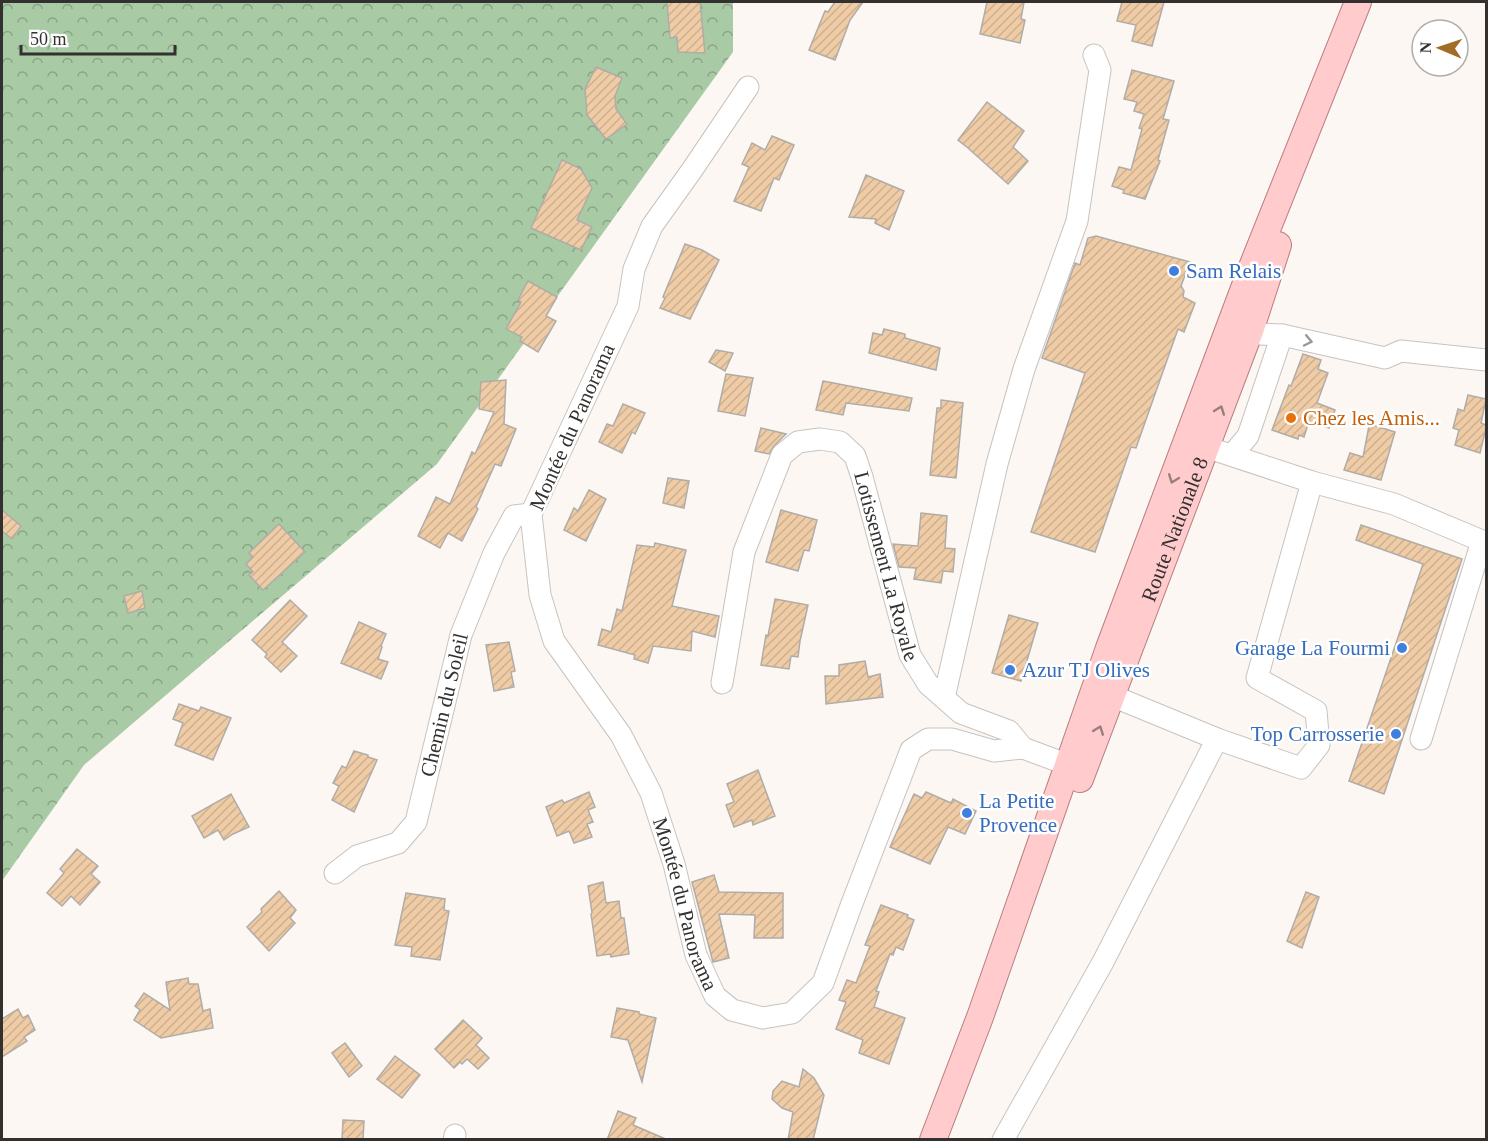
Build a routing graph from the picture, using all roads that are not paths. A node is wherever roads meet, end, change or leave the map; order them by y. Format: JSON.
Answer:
{"nodes":[{"id":1,"x":1358,"y":2,"type":"edge"},
{"id":2,"x":1094,"y":55,"type":"dead end"},
{"id":3,"x":748,"y":87,"type":"dead end"},
{"id":4,"x":1241,"y":327,"type":"junction"},
{"id":5,"x":1282,"y":335,"type":"junction"},
{"id":6,"x":1486,"y":360,"type":"edge"},
{"id":7,"x":1198,"y":444,"type":"junction"},
{"id":8,"x":1232,"y":455,"type":"junction"},
{"id":9,"x":1312,"y":482,"type":"junction"},
{"id":10,"x":531,"y":513,"type":"junction"},
{"id":11,"x":722,"y":683,"type":"dead end"},
{"id":12,"x":1104,"y":692,"type":"junction"},
{"id":13,"x":944,"y":698,"type":"junction"},
{"id":14,"x":1217,"y":739,"type":"junction"},
{"id":15,"x":1421,"y":739,"type":"dead end"},
{"id":16,"x":1023,"y":748,"type":"junction"},
{"id":17,"x":1076,"y":767,"type":"junction"},
{"id":18,"x":335,"y":873,"type":"dead end"},
{"id":19,"x":933,"y":1140,"type":"edge"},
{"id":20,"x":1003,"y":1140,"type":"edge"}],
"edges":[{"from":1,"to":4,"type":"main road","name":"Route Nationale 8"},
{"from":2,"to":13,"type":"street","name":"Lotissement La Royale"},
{"from":3,"to":10,"type":"street","name":"Montée du Panorama"},
{"from":4,"to":5,"type":"street"},
{"from":4,"to":7,"type":"main road","name":"Route Nationale 8"},
{"from":5,"to":6,"type":"street","one_way":true},
{"from":5,"to":8,"type":"street"},
{"from":7,"to":8,"type":"street"},
{"from":7,"to":12,"type":"main road","name":"Route Nationale 8"},
{"from":8,"to":9,"type":"street"},
{"from":9,"to":14,"type":"street"},
{"from":9,"to":15,"type":"street"},
{"from":10,"to":16,"type":"street","name":"Montée du Panorama"},
{"from":10,"to":18,"type":"street","name":"Chemin du Soleil"},
{"from":11,"to":13,"type":"street","name":"Lotissement La Royale"},
{"from":12,"to":14,"type":"street"},
{"from":12,"to":17,"type":"main road","name":"Route Nationale 8"},
{"from":13,"to":16,"type":"street","name":"Lotissement La Royale"},
{"from":14,"to":20,"type":"street"},
{"from":16,"to":17,"type":"street","name":"Montée du Panorama"},
{"from":17,"to":19,"type":"main road","name":"Route Nationale 8"}]}
